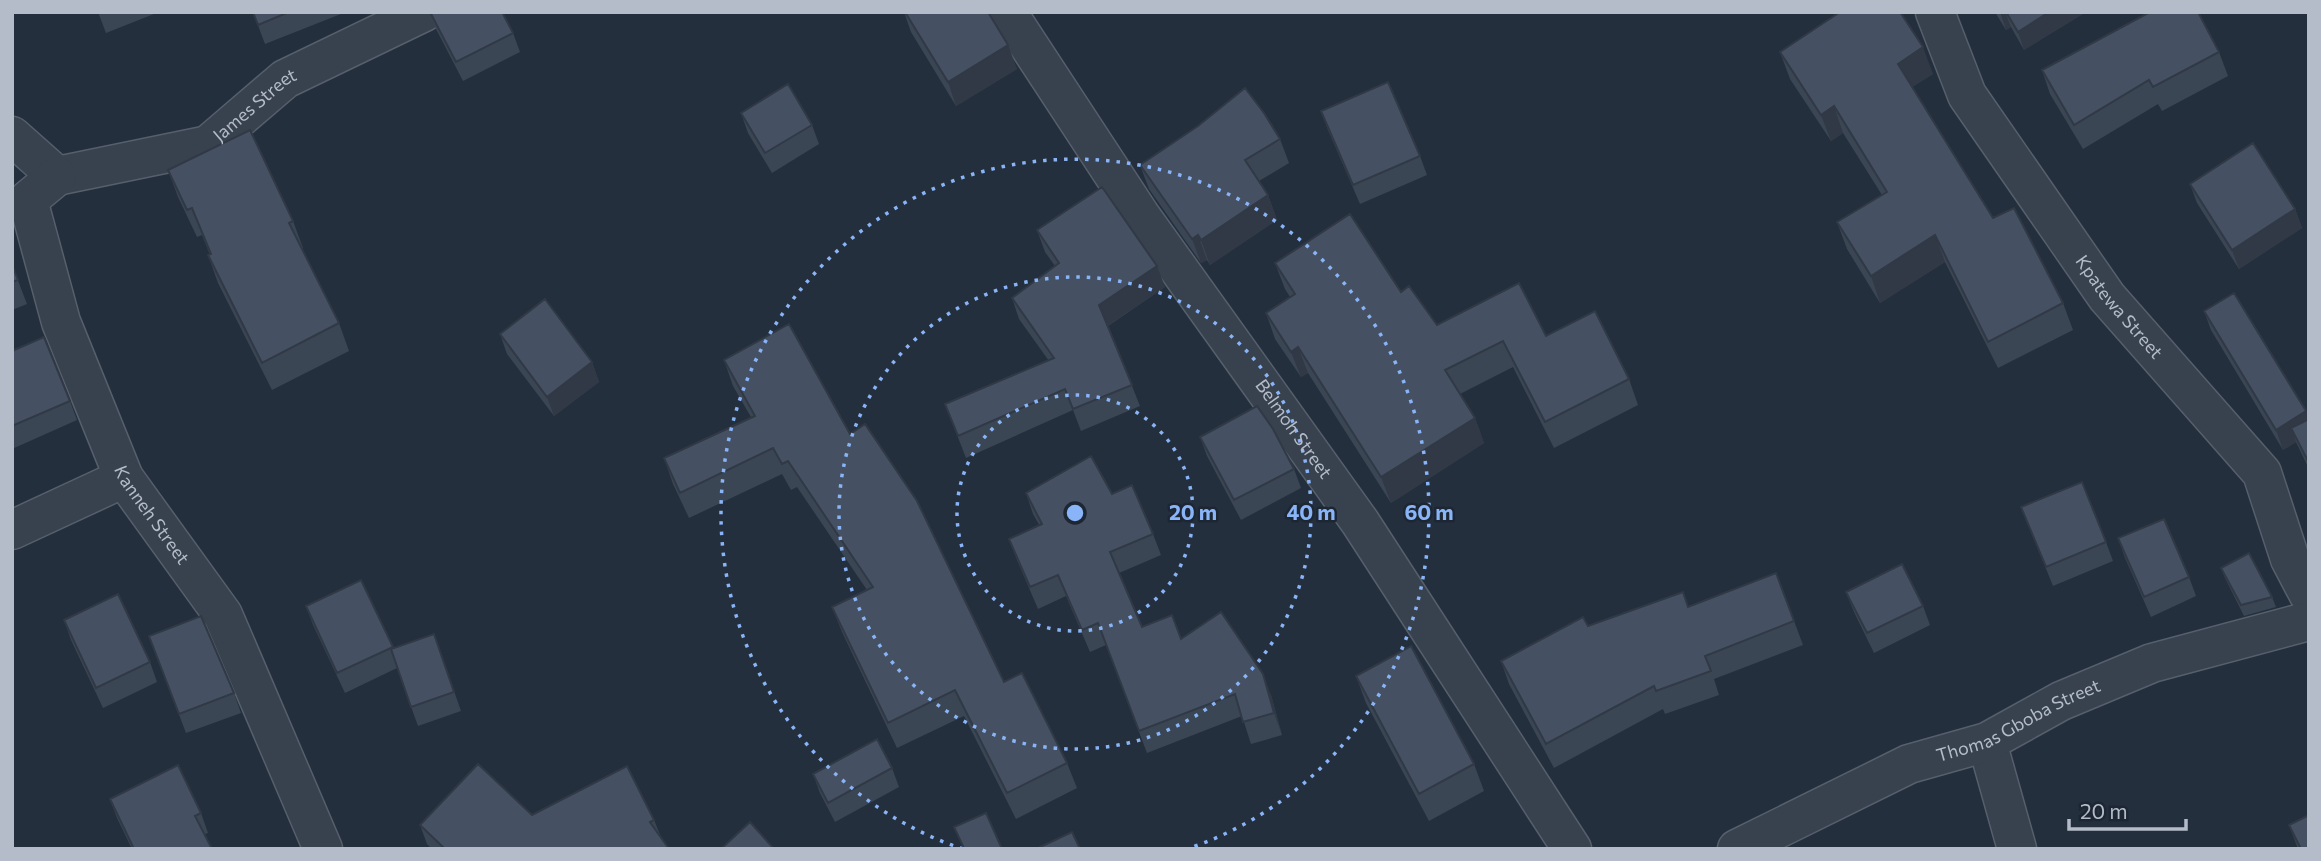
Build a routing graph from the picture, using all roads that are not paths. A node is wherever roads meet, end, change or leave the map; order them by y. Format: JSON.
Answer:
{"nodes":[{"id":1,"x":424,"y":12,"type":"edge"},
{"id":2,"x":1007,"y":12,"type":"edge"},
{"id":3,"x":1935,"y":12,"type":"edge"},
{"id":4,"x":12,"y":136,"type":"edge"},
{"id":5,"x":57,"y":176,"type":"junction"},
{"id":6,"x":124,"y":478,"type":"junction"},
{"id":7,"x":12,"y":530,"type":"edge"},
{"id":8,"x":2309,"y":595,"type":"edge"},
{"id":9,"x":2309,"y":621,"type":"edge"},
{"id":10,"x":1987,"y":742,"type":"junction"},
{"id":11,"x":323,"y":849,"type":"edge"},
{"id":12,"x":1572,"y":849,"type":"edge"},
{"id":13,"x":1737,"y":849,"type":"edge"},
{"id":14,"x":2017,"y":849,"type":"edge"}],
"edges":[{"from":1,"to":5,"type":"street","name":"James Street"},
{"from":2,"to":12,"type":"street","name":"Belmoh Street"},
{"from":3,"to":8,"type":"street","name":"Kpatewa Street"},
{"from":4,"to":5,"type":"street"},
{"from":5,"to":6,"type":"street","name":"Kanneh Street"},
{"from":6,"to":7,"type":"street"},
{"from":6,"to":11,"type":"street","name":"Kanneh Street"},
{"from":9,"to":10,"type":"street","name":"Thomas Gboba Street"},
{"from":10,"to":13,"type":"street","name":"Thomas Gboba Street"},
{"from":10,"to":14,"type":"street"}]}
